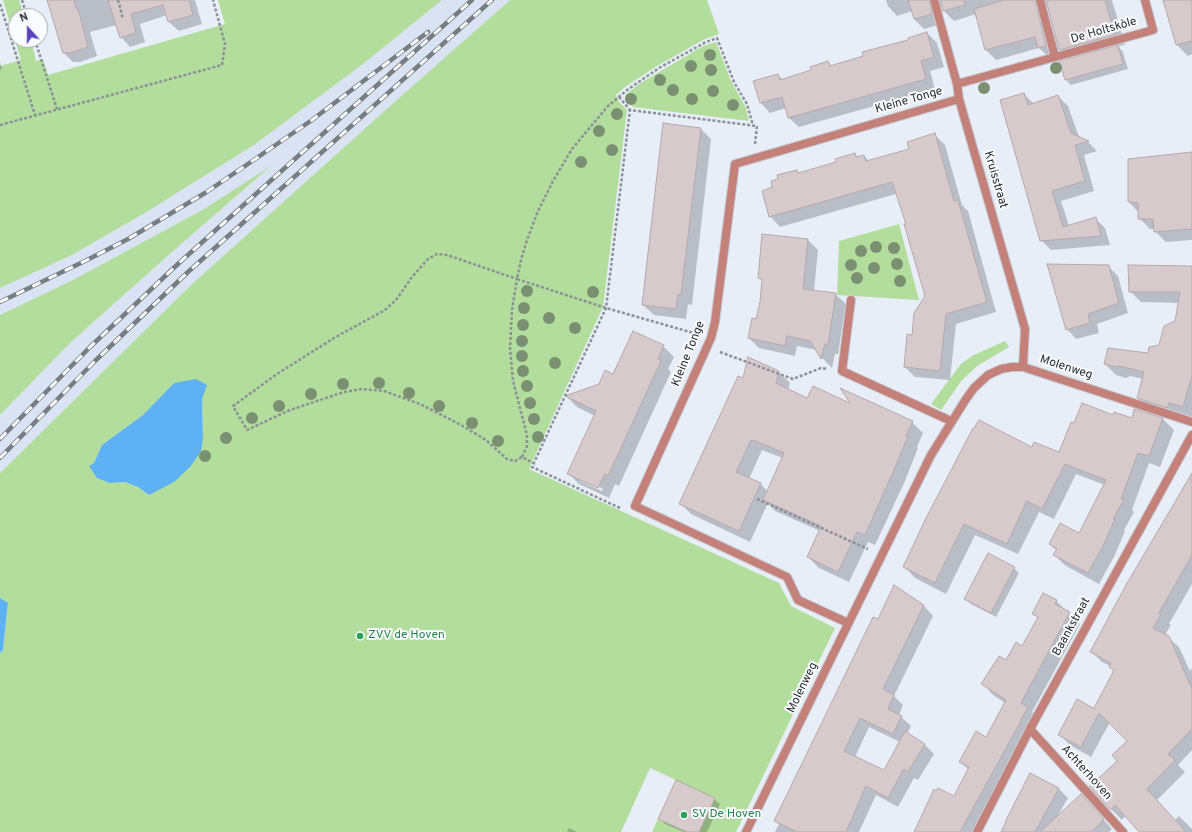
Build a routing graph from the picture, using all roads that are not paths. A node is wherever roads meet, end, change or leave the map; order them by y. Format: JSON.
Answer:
{"nodes":[{"id":1,"x":934,"y":0,"type":"edge"},
{"id":2,"x":1040,"y":0,"type":"edge"},
{"id":3,"x":1145,"y":0,"type":"edge"},
{"id":4,"x":1055,"y":57,"type":"junction"},
{"id":5,"x":957,"y":84,"type":"junction"},
{"id":6,"x":959,"y":99,"type":"junction"},
{"id":7,"x":851,"y":300,"type":"dead end"},
{"id":8,"x":1023,"y":367,"type":"junction"},
{"id":9,"x":951,"y":421,"type":"junction"},
{"id":10,"x":1192,"y":422,"type":"edge"},
{"id":11,"x":1192,"y":435,"type":"edge"},
{"id":12,"x":848,"y":623,"type":"junction"},
{"id":13,"x":1030,"y":729,"type":"junction"},
{"id":14,"x":746,"y":832,"type":"edge"},
{"id":15,"x":977,"y":832,"type":"edge"},
{"id":16,"x":1123,"y":832,"type":"edge"}],
"edges":[{"from":1,"to":5,"type":"street","name":"Kruisstraat"},
{"from":2,"to":4,"type":"street"},
{"from":3,"to":4,"type":"street","name":"De Holtskòle"},
{"from":4,"to":5,"type":"street","name":"De Holtskòle"},
{"from":5,"to":6,"type":"street","name":"Kruisstraat"},
{"from":6,"to":8,"type":"street","name":"Kruisstraat"},
{"from":6,"to":12,"type":"street","name":"Kleine Tonge"},
{"from":7,"to":9,"type":"street"},
{"from":8,"to":9,"type":"street","name":"Molenweg"},
{"from":8,"to":10,"type":"street","name":"Molenweg"},
{"from":9,"to":12,"type":"street","name":"Molenweg"},
{"from":11,"to":13,"type":"street","name":"Baankstraat"},
{"from":12,"to":14,"type":"street","name":"Molenweg"},
{"from":13,"to":15,"type":"street","name":"Baankstraat"},
{"from":13,"to":16,"type":"street","name":"Achterhoven"}]}
